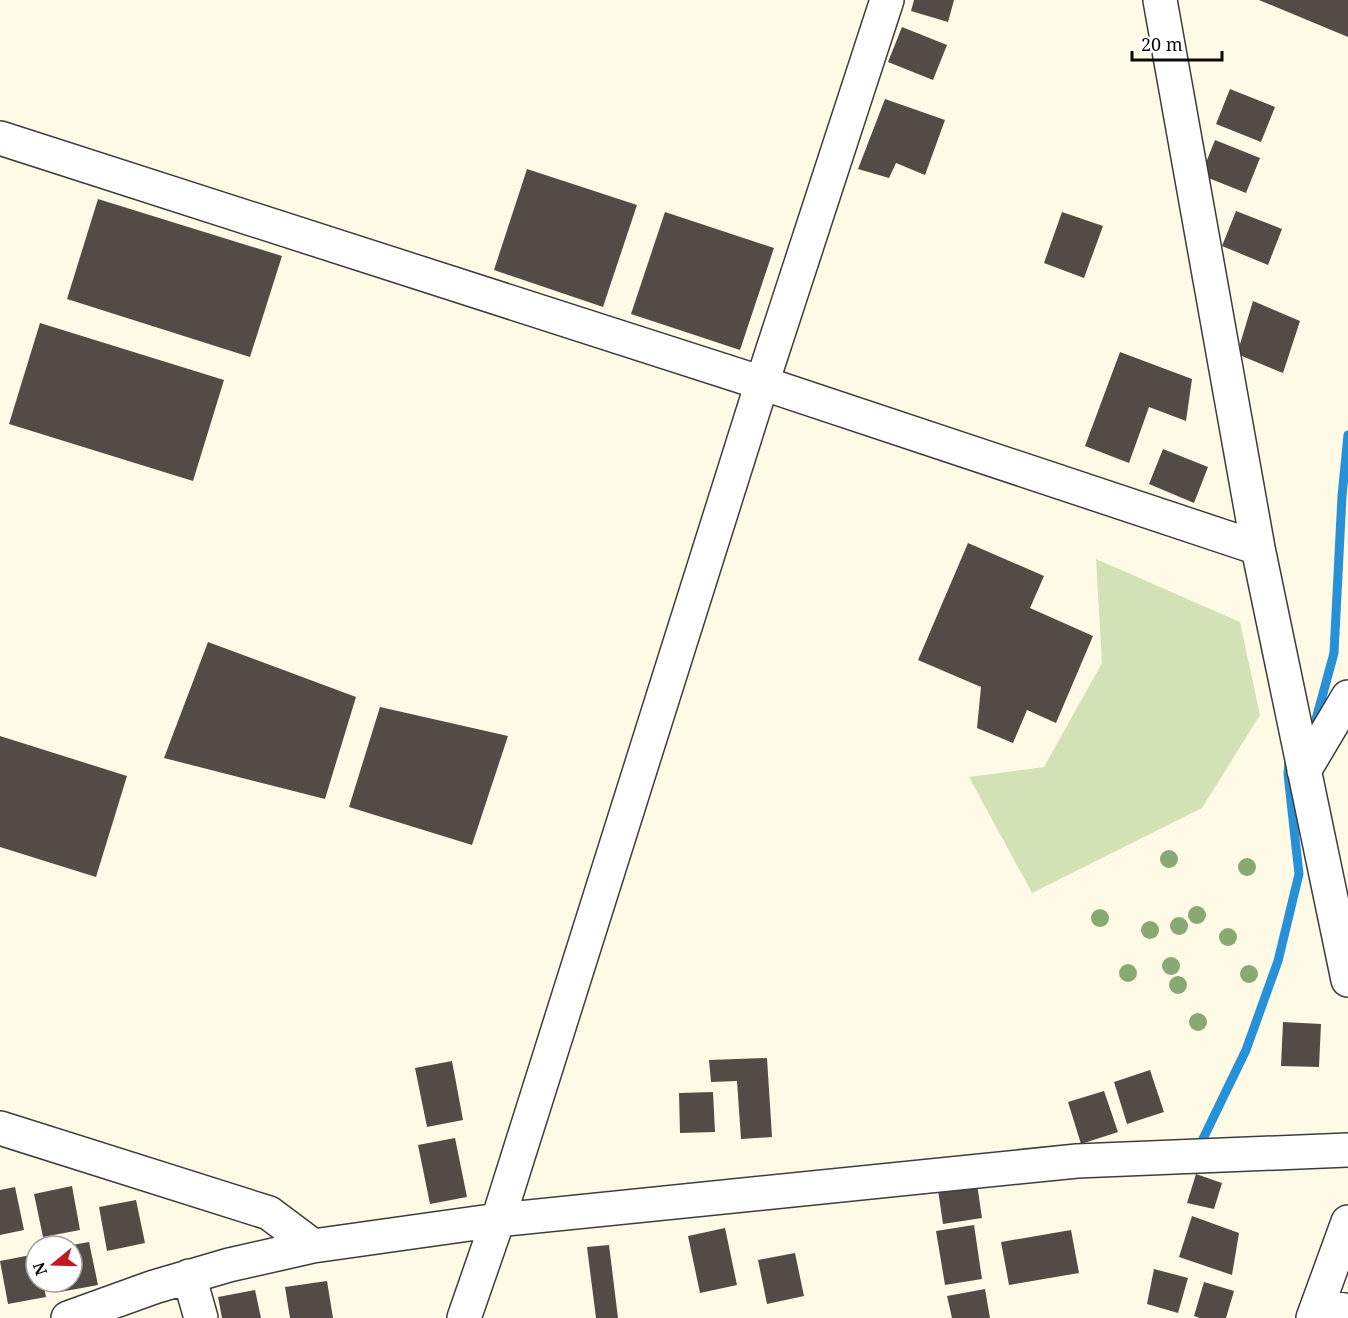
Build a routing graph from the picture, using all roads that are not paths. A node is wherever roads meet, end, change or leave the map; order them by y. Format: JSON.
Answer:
{"nodes":[{"id":1,"x":887,"y":0,"type":"edge"},
{"id":2,"x":1160,"y":0,"type":"edge"},
{"id":3,"x":0,"y":138,"type":"edge"},
{"id":4,"x":762,"y":383,"type":"junction"},
{"id":5,"x":1258,"y":548,"type":"junction"},
{"id":6,"x":1348,"y":697,"type":"edge"},
{"id":7,"x":1303,"y":766,"type":"junction"},
{"id":8,"x":1348,"y":980,"type":"edge"},
{"id":9,"x":0,"y":1128,"type":"edge"},
{"id":10,"x":1348,"y":1150,"type":"edge"},
{"id":11,"x":498,"y":1220,"type":"junction"},
{"id":12,"x":1348,"y":1222,"type":"edge"},
{"id":13,"x":313,"y":1246,"type":"junction"},
{"id":14,"x":189,"y":1276,"type":"junction"},
{"id":15,"x":1326,"y":1311,"type":"edge"},
{"id":16,"x":68,"y":1318,"type":"edge"},
{"id":17,"x":201,"y":1318,"type":"edge"},
{"id":18,"x":464,"y":1318,"type":"edge"}],
"edges":[{"from":1,"to":4,"type":"street"},
{"from":2,"to":5,"type":"street"},
{"from":3,"to":4,"type":"street"},
{"from":4,"to":5,"type":"street"},
{"from":4,"to":11,"type":"street"},
{"from":5,"to":7,"type":"street"},
{"from":6,"to":7,"type":"street"},
{"from":7,"to":8,"type":"street"},
{"from":9,"to":13,"type":"street"},
{"from":10,"to":11,"type":"street"},
{"from":11,"to":13,"type":"street"},
{"from":11,"to":18,"type":"street"},
{"from":12,"to":15,"type":"street"},
{"from":13,"to":14,"type":"street"},
{"from":14,"to":16,"type":"street"},
{"from":14,"to":17,"type":"street"}]}
